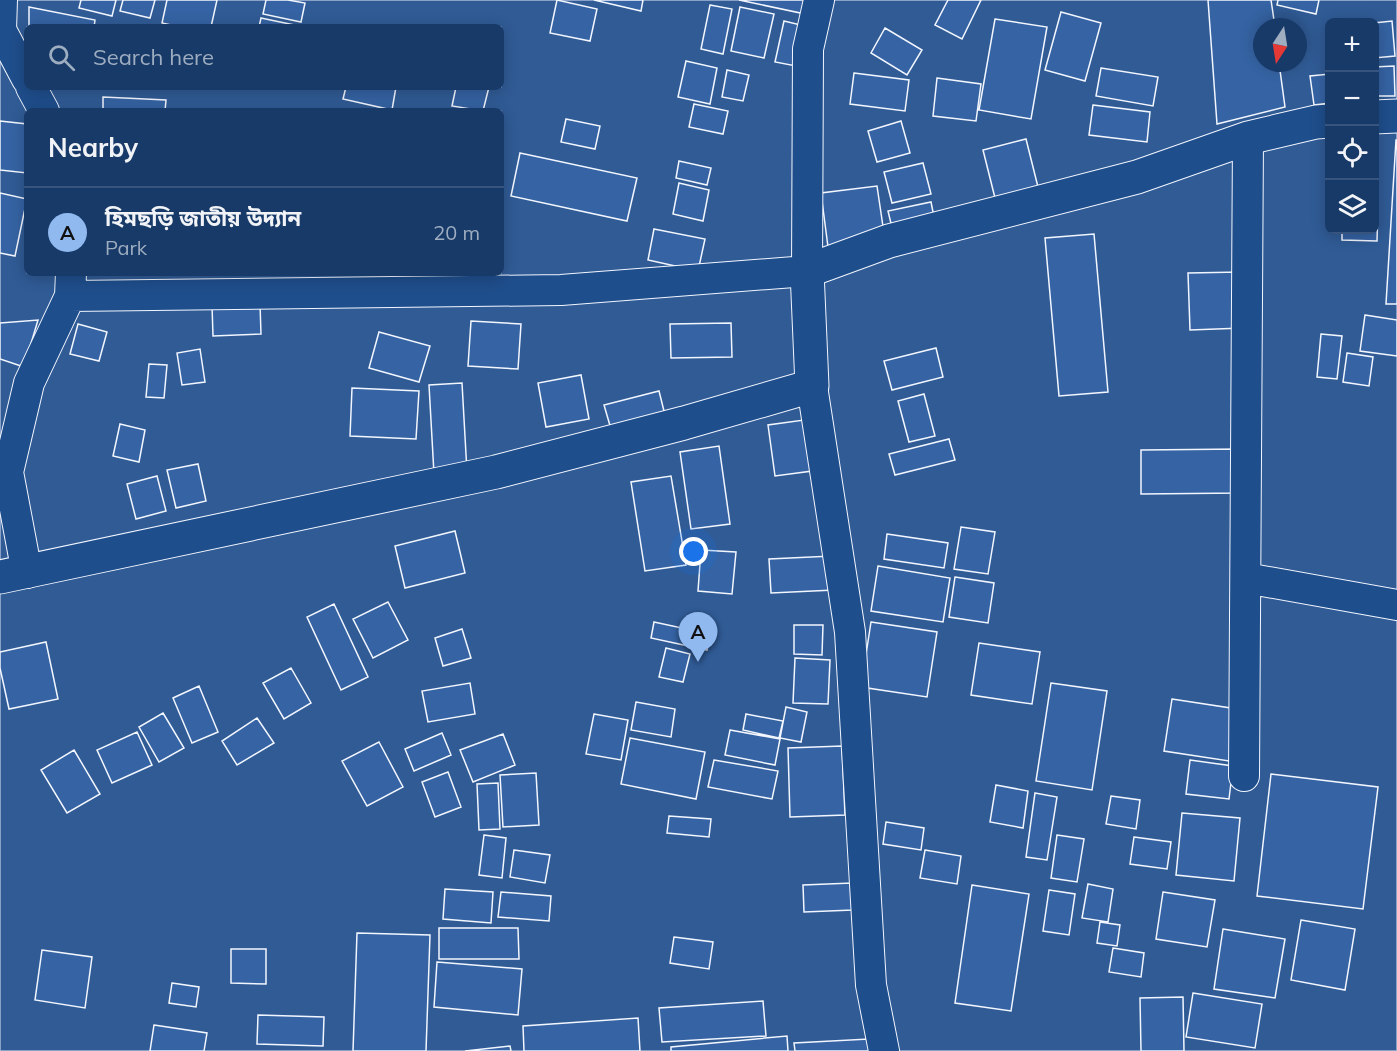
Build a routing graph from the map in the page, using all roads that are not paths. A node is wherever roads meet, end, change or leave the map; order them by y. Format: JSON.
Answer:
{"nodes":[{"id":1,"x":2,"y":0,"type":"edge"},
{"id":2,"x":819,"y":0,"type":"edge"},
{"id":3,"x":24,"y":73,"type":"edge"},
{"id":4,"x":33,"y":90,"type":"edge"},
{"id":5,"x":42,"y":108,"type":"edge"},
{"id":6,"x":1397,"y":116,"type":"edge"},
{"id":7,"x":1379,"y":117,"type":"edge"},
{"id":8,"x":1325,"y":121,"type":"edge"},
{"id":9,"x":1248,"y":138,"type":"junction"},
{"id":10,"x":807,"y":271,"type":"junction"},
{"id":11,"x":71,"y":285,"type":"edge"},
{"id":12,"x":812,"y":386,"type":"junction"},
{"id":13,"x":13,"y":575,"type":"edge"},
{"id":14,"x":1246,"y":578,"type":"junction"},
{"id":15,"x":1397,"y":605,"type":"edge"},
{"id":16,"x":1244,"y":776,"type":"dead end"},
{"id":17,"x":884,"y":1051,"type":"edge"}],
"edges":[{"from":1,"to":3,"type":"street"},
{"from":2,"to":10,"type":"street"},
{"from":4,"to":5,"type":"street"},
{"from":6,"to":7,"type":"street"},
{"from":8,"to":9,"type":"street"},
{"from":9,"to":10,"type":"street"},
{"from":9,"to":14,"type":"street"},
{"from":10,"to":11,"type":"street"},
{"from":10,"to":12,"type":"street"},
{"from":11,"to":13,"type":"street"},
{"from":12,"to":13,"type":"street"},
{"from":12,"to":17,"type":"street"},
{"from":14,"to":15,"type":"street"},
{"from":14,"to":16,"type":"street"}]}
